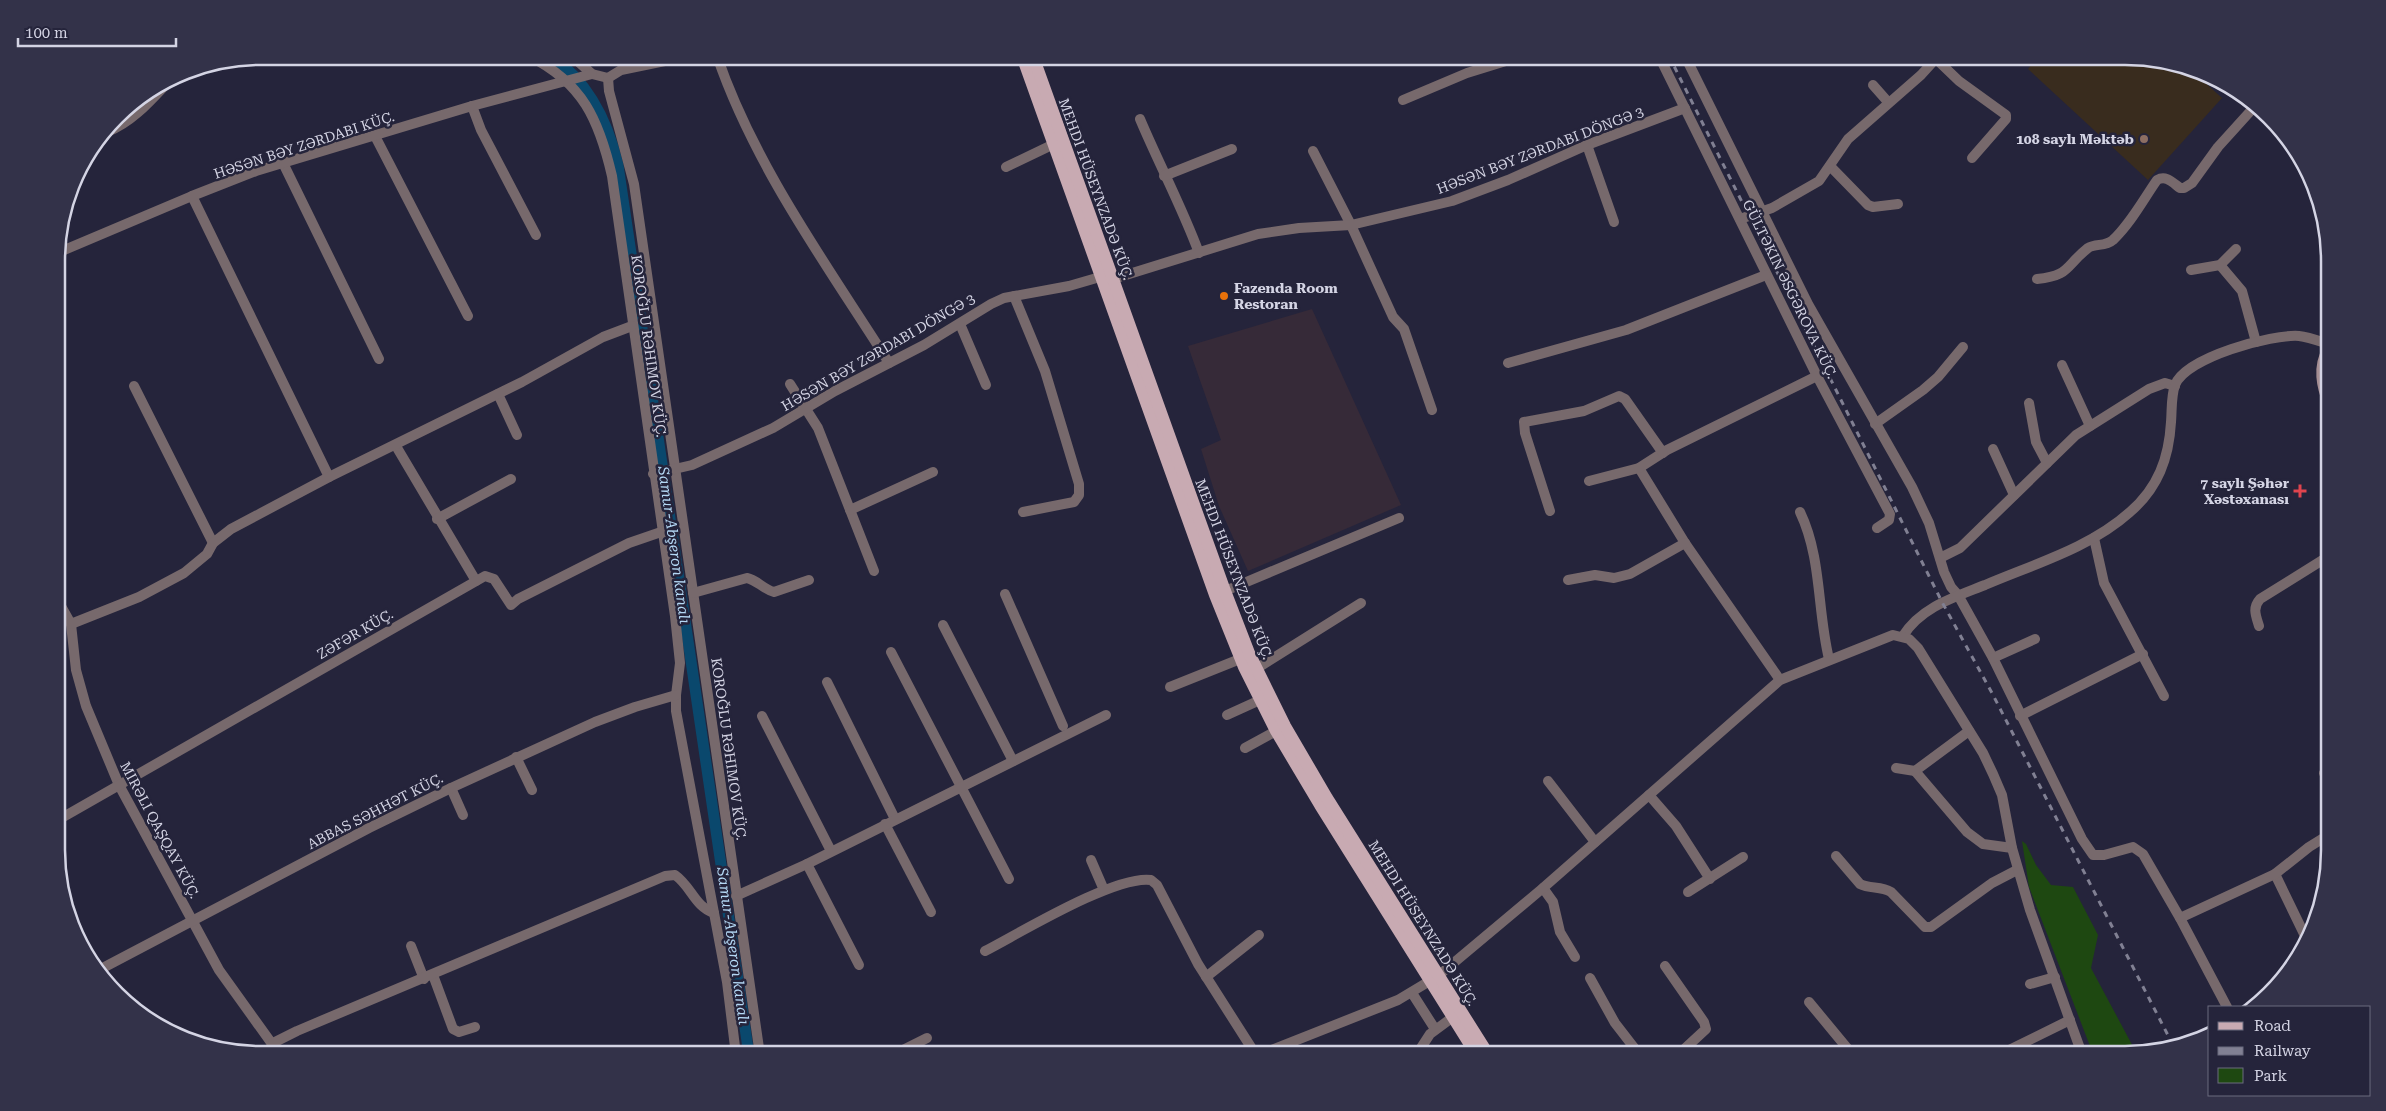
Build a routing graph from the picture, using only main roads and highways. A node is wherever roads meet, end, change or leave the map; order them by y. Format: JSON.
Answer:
{"nodes":[{"id":1,"x":1025,"y":65,"type":"edge"},
{"id":2,"x":1036,"y":65,"type":"edge"},
{"id":3,"x":1106,"y":278,"type":"junction"},
{"id":4,"x":1434,"y":978,"type":"junction"},
{"id":5,"x":1471,"y":1046,"type":"edge"},
{"id":6,"x":1482,"y":1046,"type":"edge"}],
"edges":[{"from":1,"to":3,"type":"main road","name":"MEHDI HÜSEYNZADƏ KÜÇ."},
{"from":2,"to":3,"type":"main road","name":"MEHDI HÜSEYNZADƏ KÜÇ."},
{"from":3,"to":4,"type":"main road","name":"MEHDI HÜSEYNZADƏ KÜÇ."},
{"from":3,"to":4,"type":"main road","name":"MEHDI HÜSEYNZADƏ KÜÇ."},
{"from":4,"to":5,"type":"main road","name":"MEHDI HÜSEYNZADƏ KÜÇ."},
{"from":4,"to":6,"type":"main road","name":"MEHDI HÜSEYNZADƏ KÜÇ."}]}
